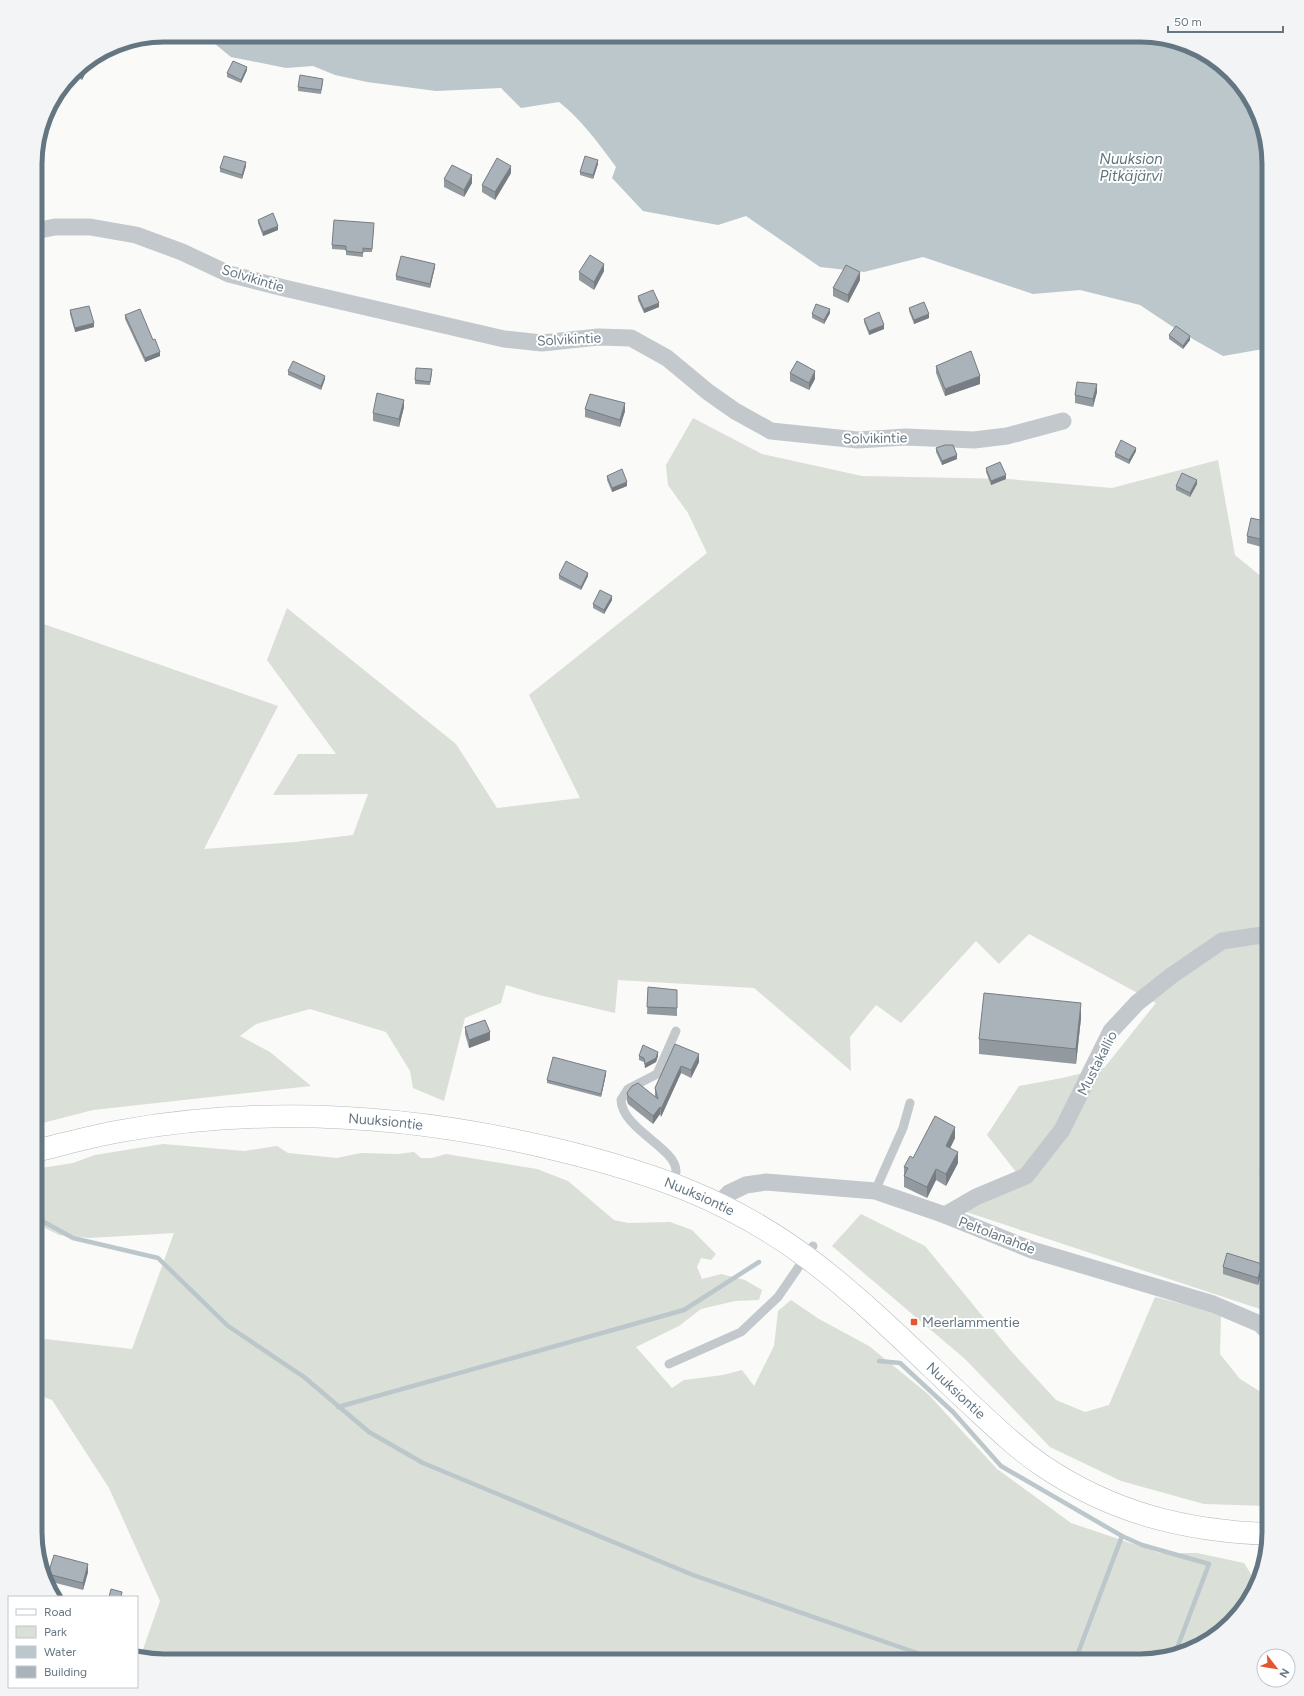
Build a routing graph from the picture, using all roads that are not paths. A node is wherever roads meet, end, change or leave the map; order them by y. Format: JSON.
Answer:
{"nodes":[{"id":1,"x":42,"y":230,"type":"edge"},
{"id":2,"x":1064,"y":421,"type":"dead end"},
{"id":3,"x":1262,"y":935,"type":"edge"},
{"id":4,"x":676,"y":1031,"type":"dead end"},
{"id":5,"x":910,"y":1104,"type":"dead end"},
{"id":6,"x":42,"y":1149,"type":"edge"},
{"id":7,"x":673,"y":1183,"type":"junction"},
{"id":8,"x":875,"y":1191,"type":"junction"},
{"id":9,"x":720,"y":1203,"type":"junction"},
{"id":10,"x":945,"y":1215,"type":"junction"},
{"id":11,"x":810,"y":1252,"type":"junction"},
{"id":12,"x":1262,"y":1326,"type":"edge"},
{"id":13,"x":669,"y":1364,"type":"dead end"},
{"id":14,"x":1262,"y":1535,"type":"edge"}],
"edges":[{"from":1,"to":2,"type":"street","name":"Solvikintie"},
{"from":3,"to":10,"type":"street","name":"Mustakallio"},
{"from":4,"to":7,"type":"lane"},
{"from":5,"to":8,"type":"lane"},
{"from":6,"to":7,"type":"street","name":"Nuuksiontie"},
{"from":7,"to":9,"type":"street","name":"Nuuksiontie"},
{"from":8,"to":9,"type":"street","name":"Peltolanahde"},
{"from":8,"to":10,"type":"street","name":"Peltolanahde"},
{"from":9,"to":11,"type":"street","name":"Nuuksiontie"},
{"from":10,"to":12,"type":"street","name":"Peltolanahde"},
{"from":11,"to":13,"type":"lane"},
{"from":11,"to":14,"type":"street","name":"Nuuksiontie"}]}
